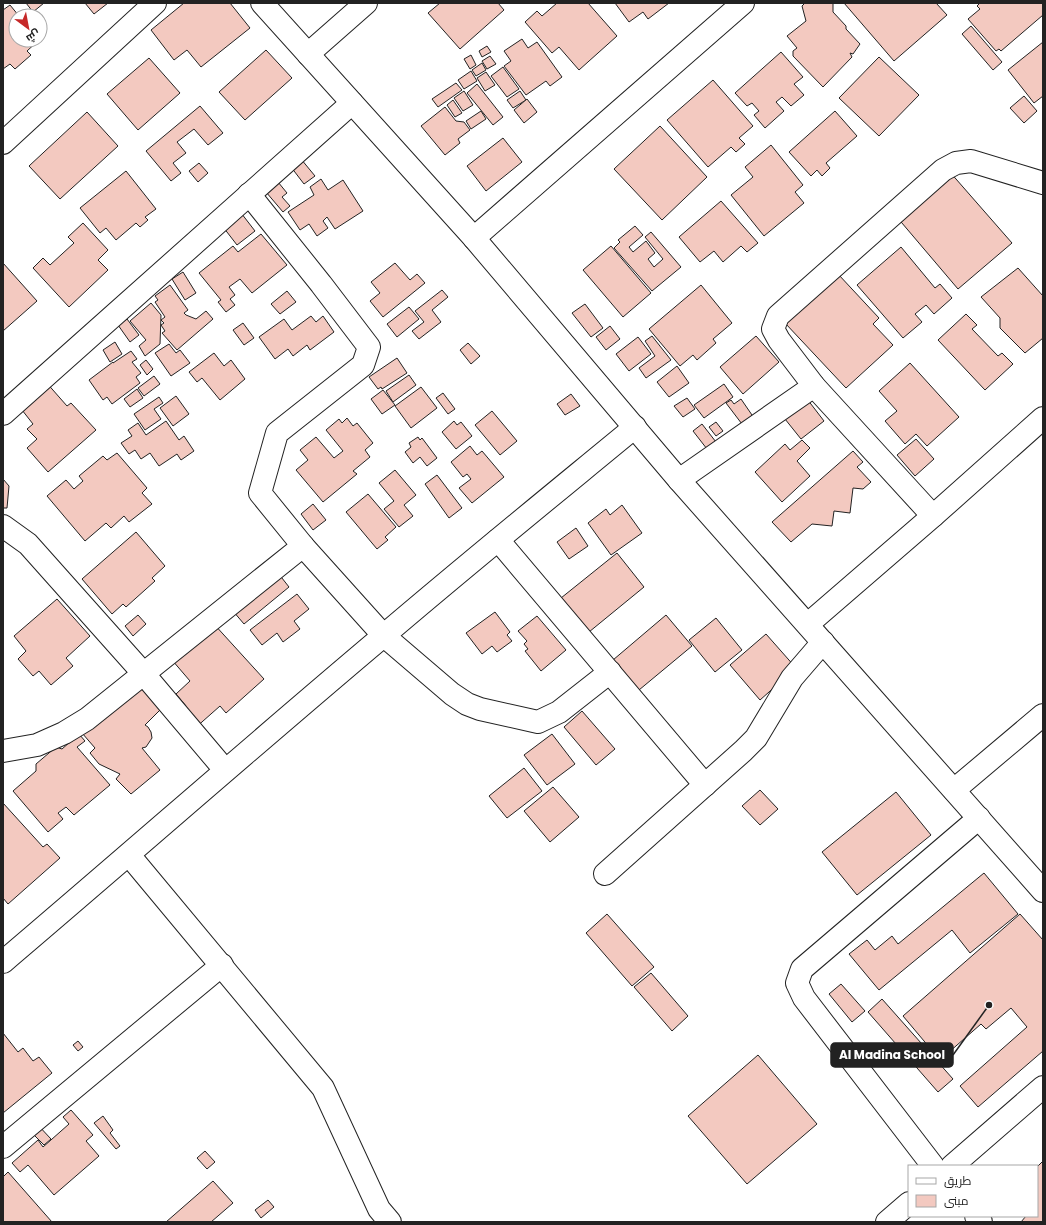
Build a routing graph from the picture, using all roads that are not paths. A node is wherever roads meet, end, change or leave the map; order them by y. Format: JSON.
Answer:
{"nodes":[{"id":1,"x":154,"y":3,"type":"edge"},
{"id":2,"x":262,"y":3,"type":"edge"},
{"id":3,"x":366,"y":3,"type":"edge"},
{"id":4,"x":743,"y":3,"type":"edge"},
{"id":5,"x":308,"y":54,"type":"junction"},
{"id":6,"x":352,"y":103,"type":"junction"},
{"id":7,"x":3,"y":143,"type":"edge"},
{"id":8,"x":1043,"y":183,"type":"edge"},
{"id":9,"x":250,"y":194,"type":"junction"},
{"id":10,"x":474,"y":238,"type":"junction"},
{"id":11,"x":814,"y":386,"type":"junction"},
{"id":12,"x":3,"y":414,"type":"edge"},
{"id":13,"x":1043,"y":418,"type":"edge"},
{"id":14,"x":634,"y":427,"type":"junction"},
{"id":15,"x":679,"y":480,"type":"junction"},
{"id":16,"x":933,"y":516,"type":"junction"},
{"id":17,"x":3,"y":526,"type":"edge"},
{"id":18,"x":498,"y":540,"type":"junction"},
{"id":19,"x":303,"y":546,"type":"junction"},
{"id":20,"x":808,"y":624,"type":"junction"},
{"id":21,"x":384,"y":635,"type":"junction"},
{"id":22,"x":823,"y":642,"type":"junction"},
{"id":23,"x":610,"y":672,"type":"junction"},
{"id":24,"x":143,"y":674,"type":"junction"},
{"id":25,"x":1043,"y":715,"type":"edge"},
{"id":26,"x":3,"y":751,"type":"edge"},
{"id":27,"x":225,"y":770,"type":"junction"},
{"id":28,"x":705,"y":785,"type":"junction"},
{"id":29,"x":954,"y":790,"type":"junction"},
{"id":30,"x":979,"y":818,"type":"junction"},
{"id":31,"x":129,"y":855,"type":"junction"},
{"id":32,"x":605,"y":874,"type":"dead end"},
{"id":33,"x":1043,"y":891,"type":"edge"},
{"id":34,"x":3,"y":962,"type":"edge"},
{"id":35,"x":222,"y":965,"type":"junction"},
{"id":36,"x":1043,"y":1087,"type":"edge"},
{"id":37,"x":3,"y":1147,"type":"edge"},
{"id":38,"x":932,"y":1165,"type":"edge"},
{"id":39,"x":953,"y":1165,"type":"edge"},
{"id":40,"x":908,"y":1204,"type":"edge"},
{"id":41,"x":390,"y":1222,"type":"edge"},
{"id":42,"x":887,"y":1222,"type":"edge"}],
"edges":[{"from":1,"to":7,"type":"street"},
{"from":2,"to":5,"type":"street"},
{"from":3,"to":5,"type":"street"},
{"from":4,"to":10,"type":"street"},
{"from":5,"to":6,"type":"street"},
{"from":6,"to":9,"type":"street"},
{"from":6,"to":10,"type":"street"},
{"from":8,"to":11,"type":"street"},
{"from":9,"to":12,"type":"street"},
{"from":9,"to":19,"type":"street"},
{"from":10,"to":14,"type":"street"},
{"from":11,"to":15,"type":"street"},
{"from":11,"to":16,"type":"street"},
{"from":13,"to":16,"type":"street"},
{"from":14,"to":15,"type":"street"},
{"from":14,"to":18,"type":"street"},
{"from":15,"to":20,"type":"street"},
{"from":16,"to":20,"type":"street"},
{"from":17,"to":24,"type":"street"},
{"from":18,"to":21,"type":"street"},
{"from":18,"to":23,"type":"street"},
{"from":19,"to":21,"type":"street"},
{"from":19,"to":24,"type":"street"},
{"from":20,"to":22,"type":"street"},
{"from":21,"to":23,"type":"street"},
{"from":21,"to":27,"type":"street"},
{"from":22,"to":28,"type":"street"},
{"from":22,"to":29,"type":"street"},
{"from":23,"to":28,"type":"street"},
{"from":24,"to":26,"type":"street"},
{"from":24,"to":27,"type":"street"},
{"from":25,"to":29,"type":"street"},
{"from":27,"to":31,"type":"street"},
{"from":28,"to":32,"type":"street"},
{"from":29,"to":30,"type":"street"},
{"from":30,"to":33,"type":"street"},
{"from":30,"to":38,"type":"street"},
{"from":31,"to":34,"type":"street"},
{"from":31,"to":35,"type":"street"},
{"from":35,"to":37,"type":"street"},
{"from":35,"to":41,"type":"street"},
{"from":36,"to":39,"type":"street"},
{"from":40,"to":42,"type":"street"}]}
